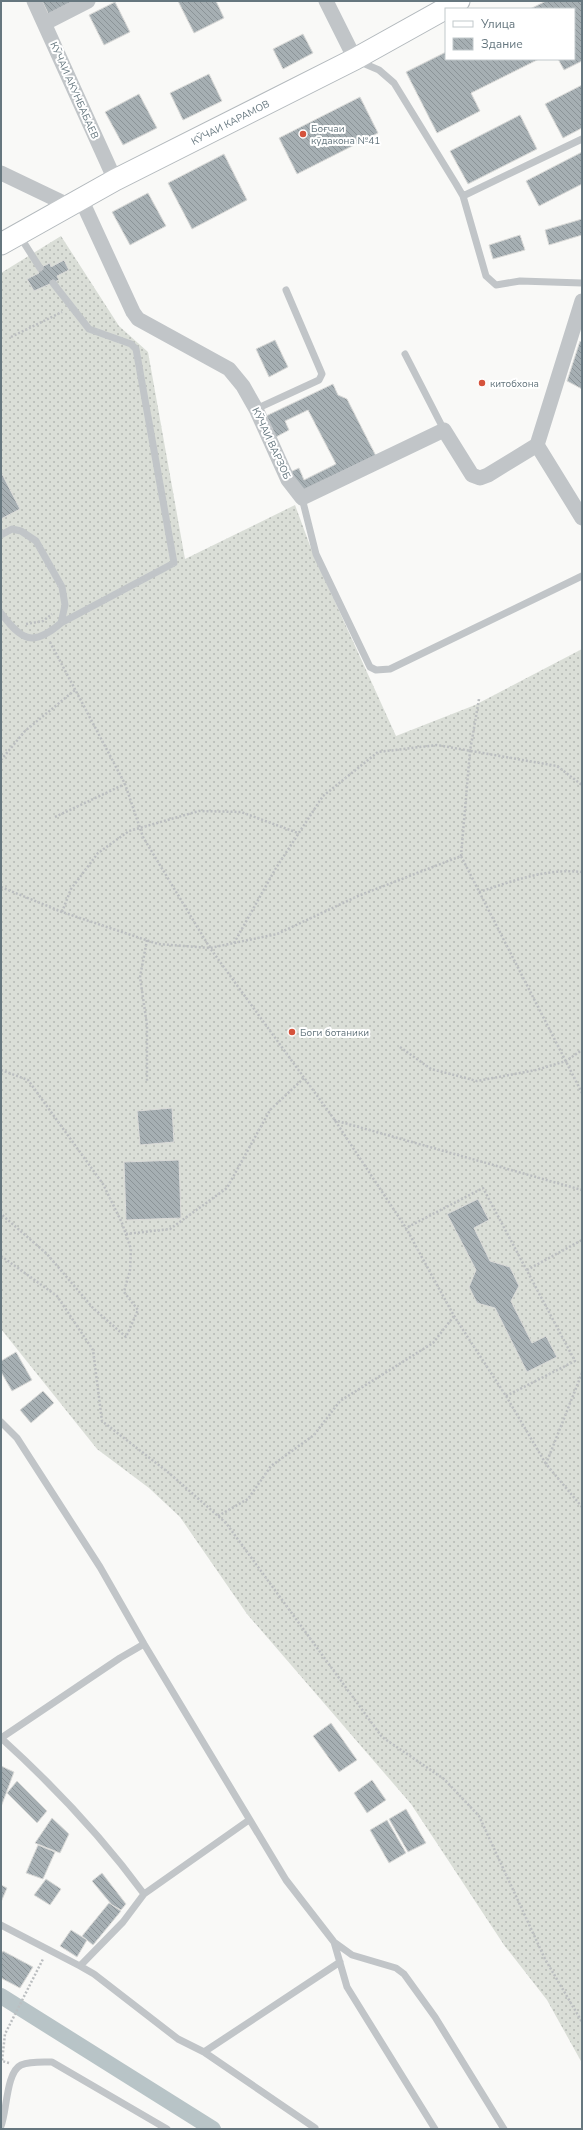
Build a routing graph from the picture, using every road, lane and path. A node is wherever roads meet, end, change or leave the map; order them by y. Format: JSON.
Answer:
{"nodes":[{"id":1,"x":34,"y":1,"type":"edge"},
{"id":2,"x":88,"y":1,"type":"edge"},
{"id":3,"x":326,"y":1,"type":"edge"},
{"id":4,"x":459,"y":1,"type":"edge"},
{"id":5,"x":446,"y":8,"type":"edge"},
{"id":6,"x":445,"y":9,"type":"edge"},
{"id":7,"x":45,"y":23,"type":"junction"},
{"id":8,"x":355,"y":59,"type":"junction"},
{"id":9,"x":582,"y":139,"type":"edge"},
{"id":10,"x":1,"y":173,"type":"edge"},
{"id":11,"x":115,"y":180,"type":"junction"},
{"id":12,"x":463,"y":196,"type":"junction"},
{"id":13,"x":76,"y":202,"type":"junction"},
{"id":14,"x":10,"y":239,"type":"edge"},
{"id":15,"x":40,"y":268,"type":"dead end"},
{"id":16,"x":582,"y":283,"type":"edge"},
{"id":17,"x":53,"y":284,"type":"dead end"},
{"id":18,"x":286,"y":290,"type":"dead end"},
{"id":19,"x":582,"y":301,"type":"edge"},
{"id":20,"x":63,"y":312,"type":"dead end"},
{"id":21,"x":10,"y":337,"type":"dead end"},
{"id":22,"x":405,"y":354,"type":"dead end"},
{"id":23,"x":256,"y":409,"type":"junction"},
{"id":24,"x":444,"y":430,"type":"junction"},
{"id":25,"x":537,"y":446,"type":"junction"},
{"id":26,"x":302,"y":498,"type":"junction"},
{"id":27,"x":582,"y":518,"type":"edge"},
{"id":28,"x":1,"y":535,"type":"edge"},
{"id":29,"x":582,"y":576,"type":"edge"},
{"id":30,"x":54,"y":609,"type":"dead end"},
{"id":31,"x":1,"y":613,"type":"edge"},
{"id":32,"x":21,"y":623,"type":"dead end"},
{"id":33,"x":61,"y":623,"type":"junction"},
{"id":34,"x":46,"y":635,"type":"junction"},
{"id":35,"x":75,"y":690,"type":"junction"},
{"id":36,"x":479,"y":699,"type":"dead end"},
{"id":37,"x":470,"y":751,"type":"junction"},
{"id":38,"x":1,"y":760,"type":"edge"},
{"id":39,"x":125,"y":784,"type":"junction"},
{"id":40,"x":582,"y":785,"type":"edge"},
{"id":41,"x":55,"y":817,"type":"dead end"},
{"id":42,"x":140,"y":828,"type":"junction"},
{"id":43,"x":298,"y":833,"type":"junction"},
{"id":44,"x":461,"y":856,"type":"junction"},
{"id":45,"x":582,"y":872,"type":"edge"},
{"id":46,"x":1,"y":887,"type":"edge"},
{"id":47,"x":479,"y":892,"type":"junction"},
{"id":48,"x":62,"y":912,"type":"junction"},
{"id":49,"x":147,"y":940,"type":"junction"},
{"id":50,"x":233,"y":943,"type":"junction"},
{"id":51,"x":210,"y":948,"type":"junction"},
{"id":52,"x":400,"y":1047,"type":"dead end"},
{"id":53,"x":582,"y":1050,"type":"edge"},
{"id":54,"x":566,"y":1061,"type":"junction"},
{"id":55,"x":1,"y":1070,"type":"edge"},
{"id":56,"x":304,"y":1078,"type":"junction"},
{"id":57,"x":147,"y":1082,"type":"dead end"},
{"id":58,"x":582,"y":1093,"type":"edge"},
{"id":59,"x":334,"y":1119,"type":"junction"},
{"id":60,"x":582,"y":1190,"type":"edge"},
{"id":61,"x":1,"y":1214,"type":"edge"},
{"id":62,"x":406,"y":1228,"type":"junction"},
{"id":63,"x":126,"y":1234,"type":"junction"},
{"id":64,"x":582,"y":1240,"type":"edge"},
{"id":65,"x":1,"y":1256,"type":"edge"},
{"id":66,"x":527,"y":1270,"type":"junction"},
{"id":67,"x":454,"y":1316,"type":"junction"},
{"id":68,"x":582,"y":1373,"type":"edge"},
{"id":69,"x":506,"y":1396,"type":"junction"},
{"id":70,"x":1,"y":1422,"type":"edge"},
{"id":71,"x":546,"y":1464,"type":"junction"},
{"id":72,"x":582,"y":1507,"type":"edge"},
{"id":73,"x":218,"y":1516,"type":"junction"},
{"id":74,"x":144,"y":1644,"type":"junction"},
{"id":75,"x":1,"y":1738,"type":"edge"},
{"id":76,"x":249,"y":1820,"type":"junction"},
{"id":77,"x":144,"y":1894,"type":"junction"},
{"id":78,"x":1,"y":1925,"type":"edge"},
{"id":79,"x":334,"y":1942,"type":"junction"},
{"id":80,"x":48,"y":1949,"type":"junction"},
{"id":81,"x":340,"y":1962,"type":"junction"},
{"id":82,"x":80,"y":1966,"type":"junction"},
{"id":83,"x":582,"y":2022,"type":"edge"},
{"id":84,"x":204,"y":2052,"type":"junction"},
{"id":85,"x":20,"y":2066,"type":"junction"},
{"id":86,"x":1,"y":2126,"type":"edge"},
{"id":87,"x":315,"y":2128,"type":"edge"},
{"id":88,"x":168,"y":2129,"type":"edge"},
{"id":89,"x":436,"y":2129,"type":"edge"},
{"id":90,"x":504,"y":2129,"type":"edge"}],
"edges":[{"from":1,"to":7,"type":"street","name":"КӮЧАИ АКУНБАБАЕВ"},
{"from":2,"to":7,"type":"street"},
{"from":3,"to":8,"type":"street"},
{"from":4,"to":5,"type":"main road","name":"КӮЧАИ КАРАМОВ"},
{"from":6,"to":8,"type":"main road","name":"КӮЧАИ КАРАМОВ"},
{"from":7,"to":11,"type":"street","name":"КӮЧАИ АКУНБАБАЕВ"},
{"from":8,"to":11,"type":"main road","name":"КӮЧАИ КАРАМОВ"},
{"from":8,"to":12,"type":"lane"},
{"from":9,"to":12,"type":"lane"},
{"from":10,"to":13,"type":"street"},
{"from":11,"to":13,"type":"main road","name":"КӮЧАИ КАРАМОВ"},
{"from":12,"to":16,"type":"lane"},
{"from":13,"to":14,"type":"main road","name":"КӮЧАИ КАРАМОВ"},
{"from":13,"to":23,"type":"street","name":"КӮЧАИ ВАРЗОБ"},
{"from":14,"to":15,"type":"lane"},
{"from":17,"to":33,"type":"lane"},
{"from":18,"to":23,"type":"lane"},
{"from":19,"to":25,"type":"street"},
{"from":20,"to":21,"type":"path"},
{"from":22,"to":24,"type":"lane"},
{"from":23,"to":26,"type":"street","name":"КӮЧАИ ВАРЗОБ"},
{"from":24,"to":25,"type":"street"},
{"from":24,"to":26,"type":"street"},
{"from":25,"to":27,"type":"street"},
{"from":26,"to":29,"type":"lane"},
{"from":28,"to":33,"type":"lane"},
{"from":30,"to":32,"type":"path"},
{"from":31,"to":34,"type":"lane"},
{"from":33,"to":34,"type":"lane"},
{"from":34,"to":35,"type":"path"},
{"from":35,"to":38,"type":"path"},
{"from":35,"to":39,"type":"path"},
{"from":36,"to":37,"type":"path"},
{"from":37,"to":40,"type":"path"},
{"from":37,"to":43,"type":"path"},
{"from":37,"to":44,"type":"path"},
{"from":39,"to":41,"type":"path"},
{"from":39,"to":42,"type":"path"},
{"from":42,"to":43,"type":"path"},
{"from":42,"to":48,"type":"path"},
{"from":42,"to":51,"type":"path"},
{"from":43,"to":50,"type":"path"},
{"from":44,"to":47,"type":"path"},
{"from":44,"to":50,"type":"path"},
{"from":45,"to":47,"type":"path"},
{"from":46,"to":48,"type":"path"},
{"from":47,"to":54,"type":"path"},
{"from":48,"to":49,"type":"path"},
{"from":49,"to":51,"type":"path"},
{"from":49,"to":57,"type":"path"},
{"from":50,"to":51,"type":"path"},
{"from":51,"to":56,"type":"path"},
{"from":52,"to":54,"type":"path"},
{"from":53,"to":54,"type":"path"},
{"from":54,"to":58,"type":"path"},
{"from":55,"to":63,"type":"path"},
{"from":56,"to":59,"type":"path"},
{"from":56,"to":63,"type":"path"},
{"from":59,"to":60,"type":"path"},
{"from":59,"to":62,"type":"path"},
{"from":61,"to":63,"type":"path"},
{"from":62,"to":66,"type":"path"},
{"from":62,"to":67,"type":"path"},
{"from":64,"to":66,"type":"path"},
{"from":65,"to":73,"type":"path"},
{"from":66,"to":69,"type":"path"},
{"from":67,"to":69,"type":"path"},
{"from":67,"to":73,"type":"path"},
{"from":68,"to":71,"type":"path"},
{"from":69,"to":71,"type":"path"},
{"from":70,"to":74,"type":"lane"},
{"from":71,"to":72,"type":"path"},
{"from":73,"to":83,"type":"path"},
{"from":74,"to":75,"type":"lane"},
{"from":74,"to":76,"type":"lane"},
{"from":75,"to":77,"type":"lane"},
{"from":76,"to":77,"type":"lane"},
{"from":76,"to":79,"type":"lane"},
{"from":77,"to":82,"type":"lane"},
{"from":78,"to":80,"type":"lane"},
{"from":79,"to":81,"type":"lane"},
{"from":79,"to":90,"type":"lane"},
{"from":80,"to":82,"type":"lane"},
{"from":80,"to":85,"type":"path"},
{"from":81,"to":84,"type":"lane"},
{"from":81,"to":89,"type":"lane"},
{"from":82,"to":84,"type":"lane"},
{"from":84,"to":87,"type":"lane"},
{"from":85,"to":86,"type":"lane"},
{"from":85,"to":88,"type":"lane"}]}
